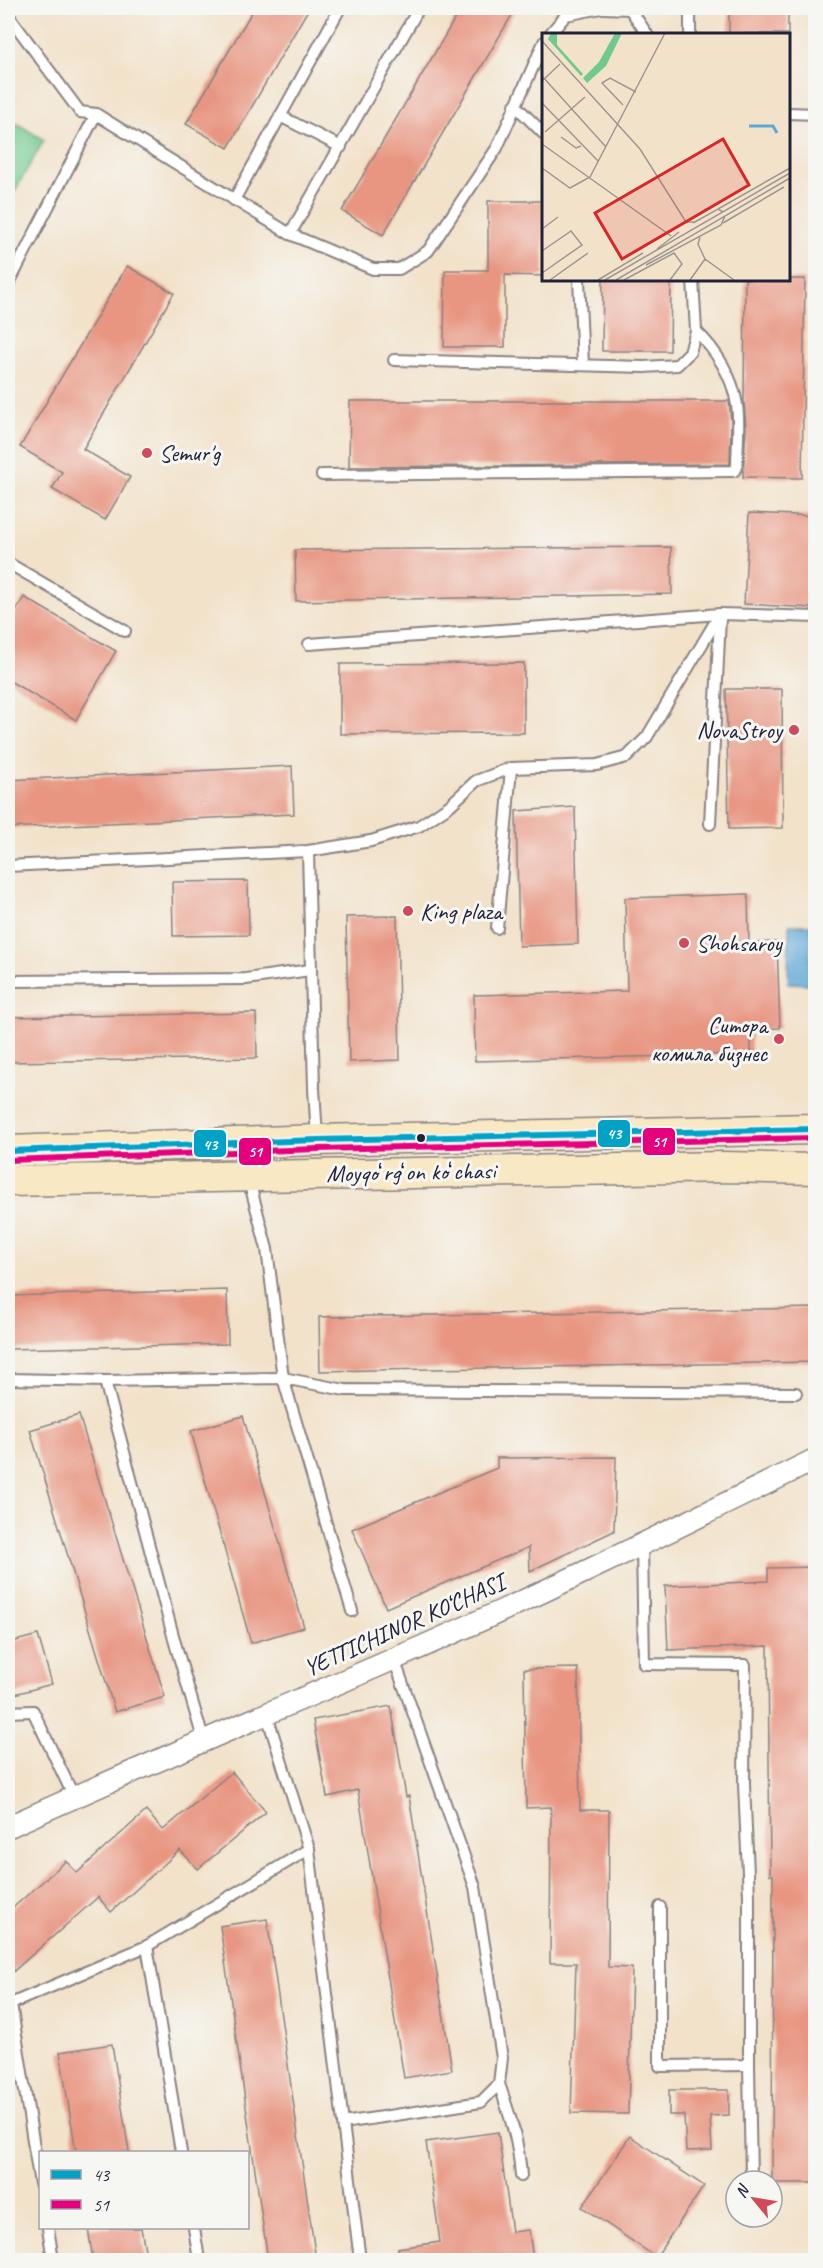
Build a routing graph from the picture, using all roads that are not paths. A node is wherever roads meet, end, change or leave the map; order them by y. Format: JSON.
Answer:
{"nodes":[{"id":1,"x":340,"y":8,"type":"edge"},
{"id":2,"x":419,"y":8,"type":"edge"},
{"id":3,"x":603,"y":8,"type":"edge"},
{"id":4,"x":630,"y":8,"type":"edge"},
{"id":5,"x":690,"y":8,"type":"edge"},
{"id":6,"x":8,"y":15,"type":"edge"},
{"id":7,"x":551,"y":33,"type":"edge"},
{"id":8,"x":646,"y":33,"type":"edge"},
{"id":9,"x":690,"y":33,"type":"edge"},
{"id":10,"x":542,"y":46,"type":"edge"},
{"id":11,"x":515,"y":105,"type":"junction"},
{"id":12,"x":790,"y":113,"type":"edge"},
{"id":13,"x":96,"y":114,"type":"junction"},
{"id":14,"x":816,"y":114,"type":"edge"},
{"id":15,"x":280,"y":116,"type":"junction"},
{"id":16,"x":542,"y":132,"type":"edge"},
{"id":17,"x":341,"y":147,"type":"junction"},
{"id":18,"x":234,"y":200,"type":"junction"},
{"id":19,"x":290,"y":234,"type":"junction"},
{"id":20,"x":579,"y":280,"type":"edge"},
{"id":21,"x":693,"y":280,"type":"edge"},
{"id":22,"x":8,"y":285,"type":"edge"},
{"id":23,"x":696,"y":331,"type":"junction"},
{"id":24,"x":394,"y":360,"type":"dead end"},
{"id":25,"x":583,"y":365,"type":"junction"},
{"id":26,"x":322,"y":475,"type":"dead end"},
{"id":27,"x":8,"y":563,"type":"edge"},
{"id":28,"x":720,"y":614,"type":"junction"},
{"id":29,"x":816,"y":616,"type":"edge"},
{"id":30,"x":125,"y":631,"type":"dead end"},
{"id":31,"x":309,"y":644,"type":"dead end"},
{"id":32,"x":511,"y":768,"type":"junction"},
{"id":33,"x":710,"y":825,"type":"dead end"},
{"id":34,"x":308,"y":851,"type":"junction"},
{"id":35,"x":8,"y":866,"type":"edge"},
{"id":36,"x":497,"y":928,"type":"dead end"},
{"id":37,"x":310,"y":970,"type":"junction"},
{"id":38,"x":8,"y":981,"type":"edge"},
{"id":39,"x":816,"y":1129,"type":"edge"},
{"id":40,"x":318,"y":1140,"type":"junction"},
{"id":41,"x":8,"y":1151,"type":"edge"},
{"id":42,"x":816,"y":1169,"type":"edge"},
{"id":43,"x":247,"y":1175,"type":"junction"},
{"id":44,"x":8,"y":1180,"type":"edge"},
{"id":45,"x":283,"y":1378,"type":"junction"},
{"id":46,"x":8,"y":1379,"type":"edge"},
{"id":47,"x":105,"y":1381,"type":"junction"},
{"id":48,"x":796,"y":1394,"type":"dead end"},
{"id":49,"x":816,"y":1459,"type":"edge"},
{"id":50,"x":642,"y":1545,"type":"junction"},
{"id":51,"x":351,"y":1611,"type":"dead end"},
{"id":52,"x":394,"y":1659,"type":"junction"},
{"id":53,"x":8,"y":1712,"type":"edge"},
{"id":54,"x":266,"y":1712,"type":"junction"},
{"id":55,"x":204,"y":1742,"type":"junction"},
{"id":56,"x":74,"y":1797,"type":"junction"},
{"id":57,"x":8,"y":1827,"type":"edge"},
{"id":58,"x":309,"y":1849,"type":"junction"},
{"id":59,"x":660,"y":1907,"type":"dead end"},
{"id":60,"x":147,"y":1946,"type":"junction"},
{"id":61,"x":9,"y":2003,"type":"edge"},
{"id":62,"x":749,"y":2064,"type":"junction"},
{"id":63,"x":499,"y":2084,"type":"junction"},
{"id":64,"x":343,"y":2123,"type":"junction"},
{"id":65,"x":181,"y":2151,"type":"edge"},
{"id":66,"x":752,"y":2169,"type":"edge"},
{"id":67,"x":521,"y":2176,"type":"dead end"},
{"id":68,"x":39,"y":2178,"type":"edge"},
{"id":69,"x":48,"y":2229,"type":"edge"},
{"id":70,"x":194,"y":2229,"type":"edge"},
{"id":71,"x":53,"y":2260,"type":"edge"},
{"id":72,"x":199,"y":2260,"type":"edge"},
{"id":73,"x":360,"y":2260,"type":"edge"}],
"edges":[{"from":1,"to":15,"type":"lane"},
{"from":2,"to":17,"type":"lane"},
{"from":3,"to":4,"type":"lane"},
{"from":3,"to":7,"type":"lane"},
{"from":4,"to":8,"type":"lane"},
{"from":5,"to":9,"type":"lane"},
{"from":6,"to":13,"type":"lane"},
{"from":10,"to":11,"type":"lane"},
{"from":11,"to":16,"type":"lane"},
{"from":11,"to":19,"type":"lane"},
{"from":12,"to":14,"type":"lane"},
{"from":13,"to":18,"type":"lane"},
{"from":13,"to":22,"type":"lane"},
{"from":15,"to":17,"type":"lane"},
{"from":15,"to":18,"type":"lane"},
{"from":17,"to":19,"type":"lane"},
{"from":18,"to":19,"type":"lane"},
{"from":20,"to":25,"type":"lane"},
{"from":21,"to":23,"type":"lane"},
{"from":23,"to":25,"type":"lane"},
{"from":23,"to":26,"type":"lane"},
{"from":24,"to":25,"type":"lane"},
{"from":27,"to":30,"type":"lane"},
{"from":28,"to":29,"type":"lane"},
{"from":28,"to":31,"type":"lane"},
{"from":28,"to":32,"type":"lane"},
{"from":28,"to":33,"type":"lane"},
{"from":32,"to":34,"type":"lane"},
{"from":32,"to":36,"type":"lane"},
{"from":34,"to":35,"type":"lane"},
{"from":34,"to":37,"type":"lane"},
{"from":37,"to":38,"type":"lane"},
{"from":37,"to":40,"type":"lane"},
{"from":39,"to":40,"type":"main road","name":"Moyqoʻrgʻon koʻchasi"},
{"from":40,"to":41,"type":"main road","name":"Moyqoʻrgʻon koʻchasi"},
{"from":42,"to":43,"type":"main road","name":"Moyqoʻrgʻon koʻchasi"},
{"from":43,"to":44,"type":"main road","name":"Moyqoʻrgʻon koʻchasi"},
{"from":43,"to":45,"type":"lane"},
{"from":45,"to":47,"type":"lane"},
{"from":45,"to":48,"type":"lane"},
{"from":45,"to":51,"type":"lane"},
{"from":46,"to":47,"type":"lane"},
{"from":47,"to":55,"type":"lane"},
{"from":49,"to":50,"type":"street","name":"YETTICHINOR KO‘CHASI"},
{"from":50,"to":52,"type":"street","name":"YETTICHINOR KO‘CHASI"},
{"from":50,"to":62,"type":"lane"},
{"from":52,"to":54,"type":"street","name":"YETTICHINOR KO‘CHASI"},
{"from":52,"to":63,"type":"lane"},
{"from":53,"to":56,"type":"lane"},
{"from":54,"to":55,"type":"street","name":"YETTICHINOR KO‘CHASI"},
{"from":54,"to":58,"type":"lane"},
{"from":55,"to":56,"type":"street","name":"YETTICHINOR KO‘CHASI"},
{"from":56,"to":57,"type":"street","name":"YETTICHINOR KO‘CHASI"},
{"from":58,"to":60,"type":"lane"},
{"from":58,"to":64,"type":"lane"},
{"from":59,"to":62,"type":"lane"},
{"from":60,"to":61,"type":"lane"},
{"from":60,"to":65,"type":"lane"},
{"from":61,"to":68,"type":"lane"},
{"from":62,"to":66,"type":"lane"},
{"from":63,"to":64,"type":"lane"},
{"from":63,"to":67,"type":"lane"},
{"from":64,"to":73,"type":"lane"},
{"from":69,"to":71,"type":"lane"},
{"from":70,"to":72,"type":"lane"}]}
